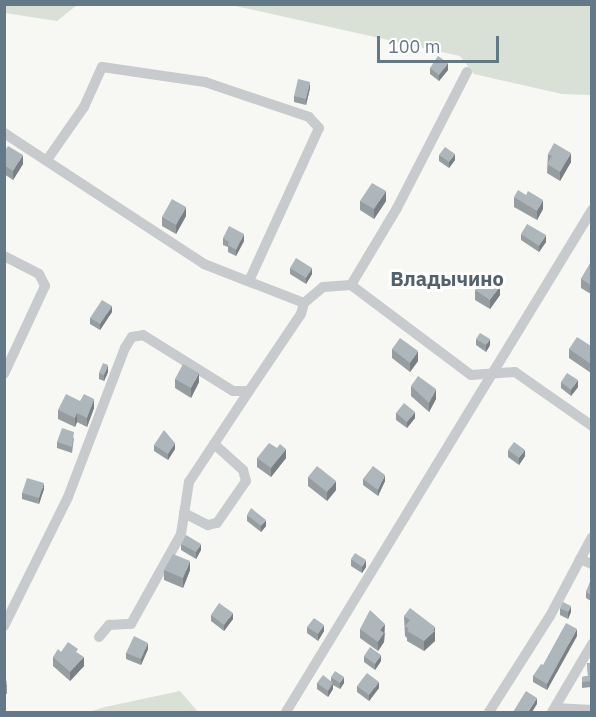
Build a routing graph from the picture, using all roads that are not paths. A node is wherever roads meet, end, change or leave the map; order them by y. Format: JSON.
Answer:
{"nodes":[{"id":1,"x":467,"y":72,"type":"dead end"},
{"id":2,"x":4,"y":133,"type":"edge"},
{"id":3,"x":47,"y":160,"type":"junction"},
{"id":4,"x":591,"y":210,"type":"edge"},
{"id":5,"x":4,"y":256,"type":"edge"},
{"id":6,"x":249,"y":282,"type":"junction"},
{"id":7,"x":351,"y":285,"type":"junction"},
{"id":8,"x":304,"y":303,"type":"junction"},
{"id":9,"x":495,"y":371,"type":"junction"},
{"id":10,"x":4,"y":374,"type":"edge"},
{"id":11,"x":249,"y":391,"type":"junction"},
{"id":12,"x":591,"y":426,"type":"edge"},
{"id":13,"x":214,"y":444,"type":"junction"},
{"id":14,"x":184,"y":513,"type":"junction"},
{"id":15,"x":591,"y":537,"type":"edge"},
{"id":16,"x":580,"y":559,"type":"junction"},
{"id":17,"x":591,"y":564,"type":"edge"},
{"id":18,"x":4,"y":626,"type":"edge"},
{"id":19,"x":99,"y":637,"type":"dead end"},
{"id":20,"x":591,"y":644,"type":"edge"},
{"id":21,"x":553,"y":710,"type":"edge"},
{"id":22,"x":591,"y":710,"type":"edge"},
{"id":23,"x":286,"y":712,"type":"edge"},
{"id":24,"x":489,"y":712,"type":"edge"}],
"edges":[{"from":1,"to":7,"type":"street"},
{"from":2,"to":3,"type":"street"},
{"from":3,"to":6,"type":"street"},
{"from":3,"to":6,"type":"street"},
{"from":4,"to":9,"type":"street"},
{"from":5,"to":10,"type":"street"},
{"from":6,"to":8,"type":"street"},
{"from":7,"to":8,"type":"street"},
{"from":7,"to":9,"type":"street"},
{"from":8,"to":11,"type":"street"},
{"from":9,"to":12,"type":"street"},
{"from":9,"to":23,"type":"street"},
{"from":11,"to":13,"type":"street"},
{"from":11,"to":18,"type":"street"},
{"from":13,"to":14,"type":"street"},
{"from":13,"to":14,"type":"street"},
{"from":14,"to":19,"type":"street"},
{"from":15,"to":16,"type":"street"},
{"from":16,"to":17,"type":"street"},
{"from":16,"to":24,"type":"street"},
{"from":20,"to":21,"type":"street"},
{"from":21,"to":22,"type":"street"}]}
